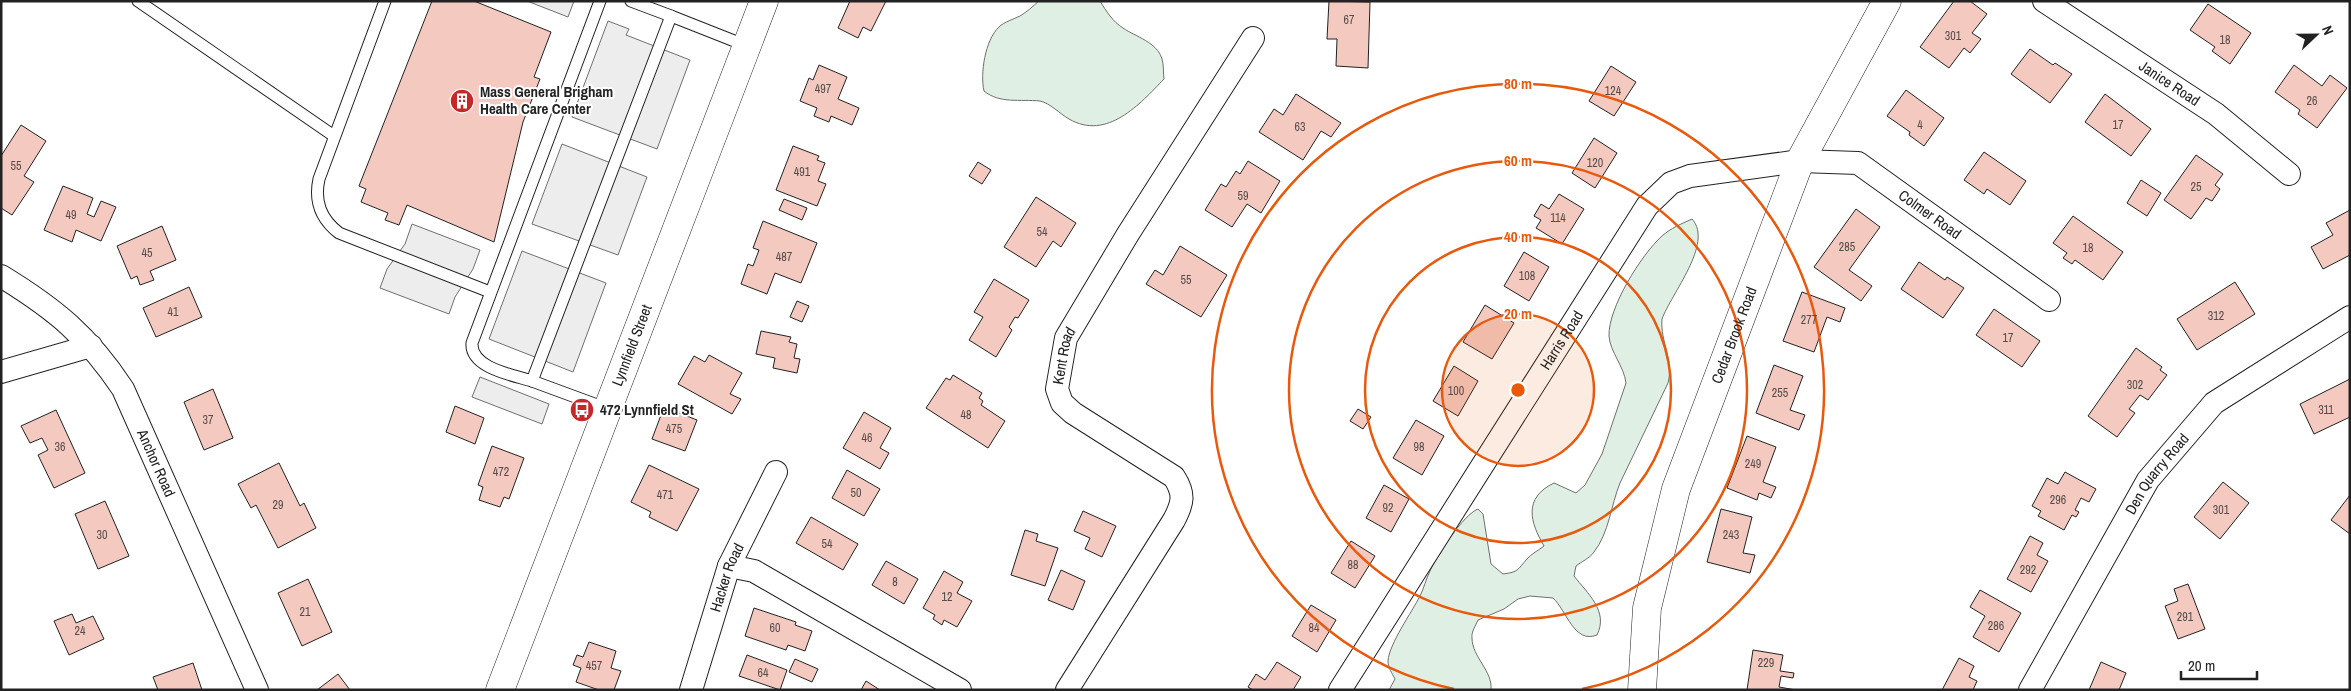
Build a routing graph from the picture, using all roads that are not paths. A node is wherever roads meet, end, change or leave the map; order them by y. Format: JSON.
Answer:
{"nodes":[{"id":1,"x":138,"y":1,"type":"edge"},
{"id":2,"x":385,"y":1,"type":"edge"},
{"id":3,"x":600,"y":1,"type":"edge"},
{"id":4,"x":632,"y":1,"type":"edge"},
{"id":5,"x":764,"y":1,"type":"edge"},
{"id":6,"x":1887,"y":1,"type":"edge"},
{"id":7,"x":2044,"y":1,"type":"edge"},
{"id":8,"x":671,"y":16,"type":"junction"},
{"id":9,"x":1253,"y":38,"type":"dead end"},
{"id":10,"x":747,"y":46,"type":"junction"},
{"id":11,"x":334,"y":136,"type":"junction"},
{"id":12,"x":1800,"y":161,"type":"junction"},
{"id":13,"x":2289,"y":174,"type":"dead end"},
{"id":14,"x":1,"y":276,"type":"edge"},
{"id":15,"x":490,"y":292,"type":"junction"},
{"id":16,"x":2049,"y":300,"type":"dead end"},
{"id":17,"x":2350,"y":317,"type":"edge"},
{"id":18,"x":91,"y":346,"type":"junction"},
{"id":19,"x":1,"y":372,"type":"edge"},
{"id":20,"x":532,"y":382,"type":"junction"},
{"id":21,"x":608,"y":408,"type":"junction"},
{"id":22,"x":776,"y":472,"type":"dead end"},
{"id":23,"x":729,"y":566,"type":"junction"},
{"id":24,"x":257,"y":690,"type":"edge"},
{"id":25,"x":500,"y":690,"type":"edge"},
{"id":26,"x":691,"y":690,"type":"edge"},
{"id":27,"x":960,"y":690,"type":"edge"},
{"id":28,"x":1067,"y":690,"type":"edge"},
{"id":29,"x":1340,"y":690,"type":"edge"},
{"id":30,"x":1642,"y":690,"type":"edge"},
{"id":31,"x":2030,"y":690,"type":"edge"}],
"edges":[{"from":1,"to":11,"type":"lane"},
{"from":2,"to":11,"type":"lane"},
{"from":3,"to":15,"type":"lane"},
{"from":4,"to":8,"type":"lane"},
{"from":5,"to":10,"type":"main road","name":"Lynnfield Street"},
{"from":6,"to":12,"type":"main road","name":"Cedar Brook Road"},
{"from":7,"to":13,"type":"street","name":"Janice Road"},
{"from":8,"to":10,"type":"lane"},
{"from":8,"to":20,"type":"lane"},
{"from":9,"to":28,"type":"street","name":"Kent Road"},
{"from":10,"to":21,"type":"main road","name":"Lynnfield Street"},
{"from":11,"to":15,"type":"lane"},
{"from":12,"to":16,"type":"street","name":"Colmer Road"},
{"from":12,"to":29,"type":"street","name":"Harris Road"},
{"from":12,"to":30,"type":"main road","name":"Cedar Brook Road"},
{"from":14,"to":18,"type":"street","name":"Anchor Road"},
{"from":15,"to":20,"type":"lane"},
{"from":17,"to":31,"type":"street","name":"Den Quarry Road"},
{"from":18,"to":19,"type":"street"},
{"from":18,"to":24,"type":"street","name":"Anchor Road"},
{"from":20,"to":21,"type":"lane"},
{"from":21,"to":25,"type":"main road","name":"Lynnfield Street"},
{"from":22,"to":23,"type":"street","name":"Hacker Road"},
{"from":23,"to":26,"type":"street","name":"Hacker Road"},
{"from":23,"to":27,"type":"street"}]}
